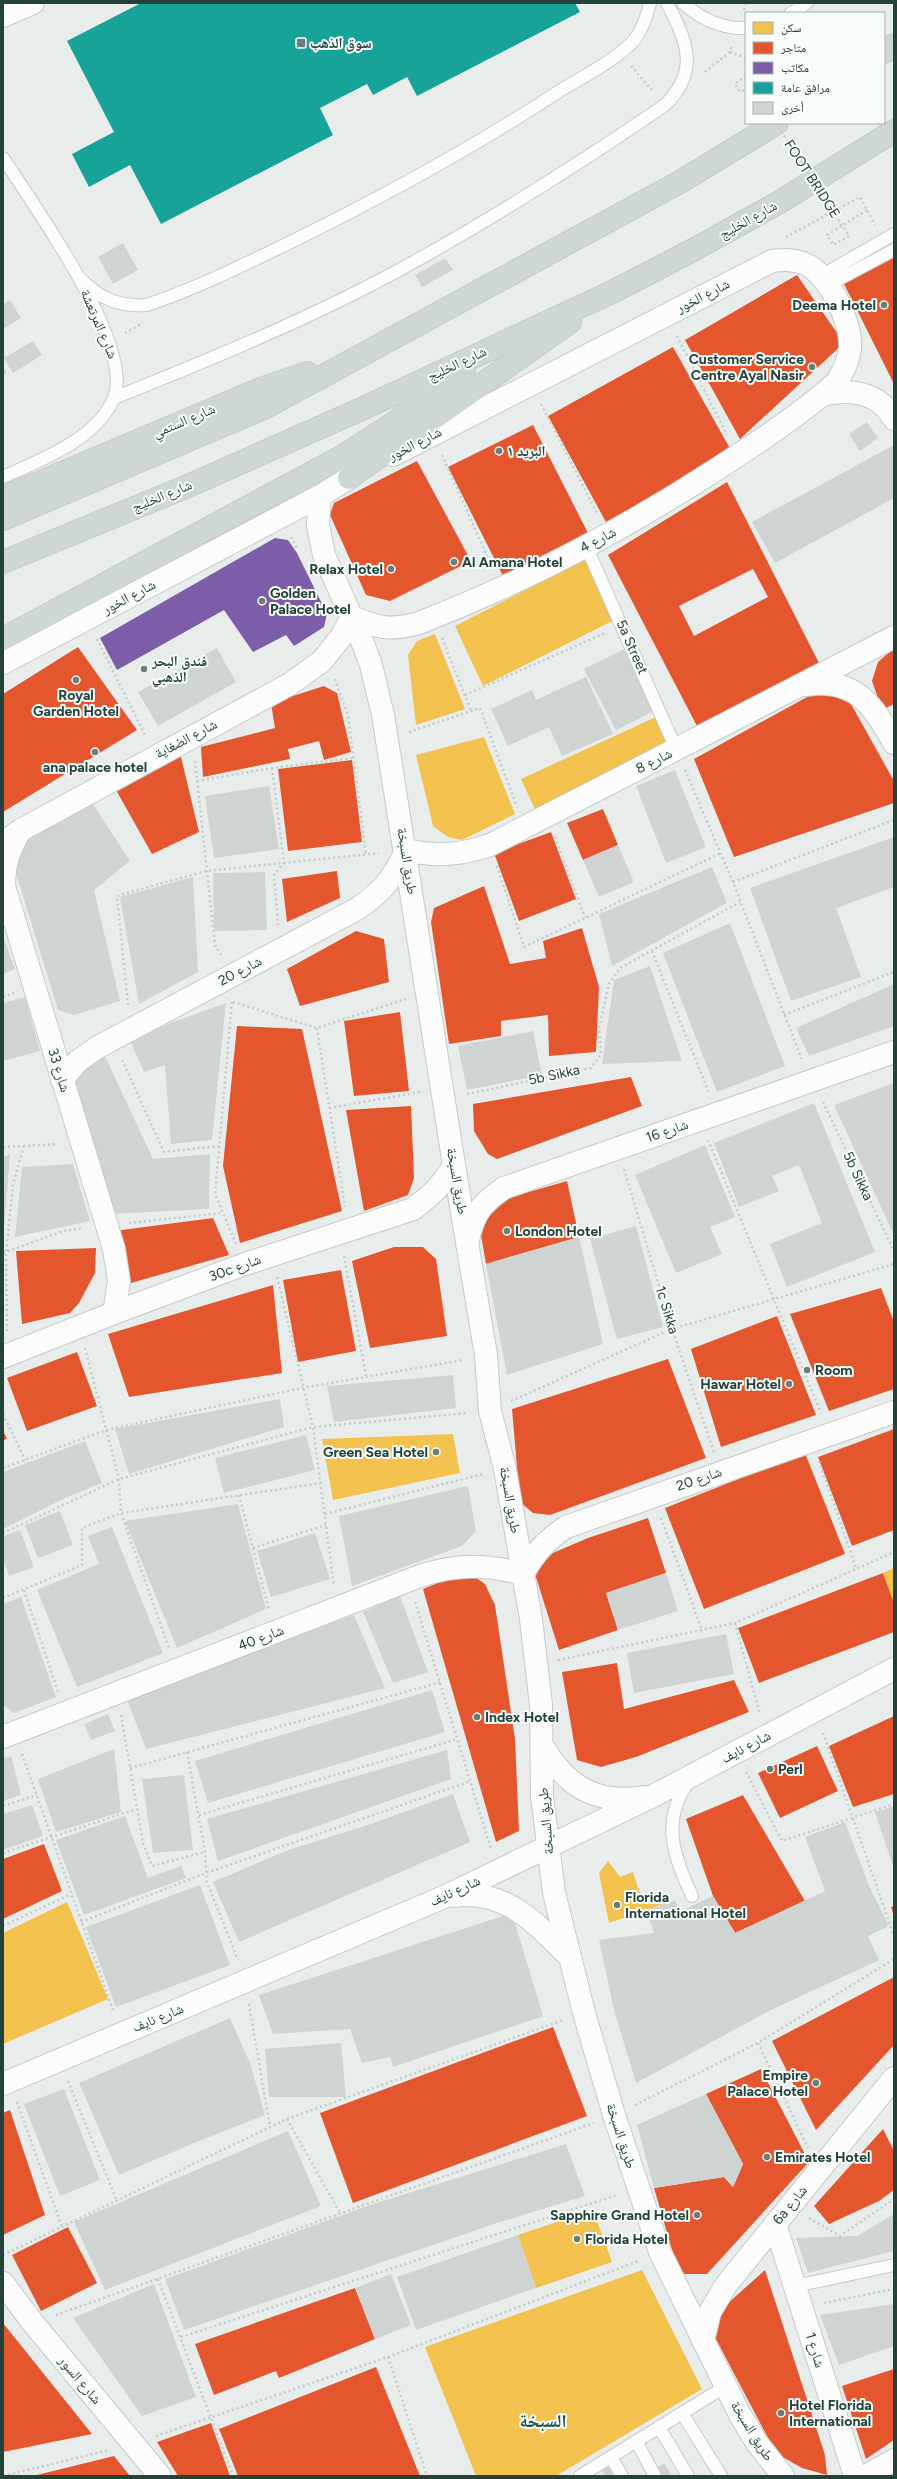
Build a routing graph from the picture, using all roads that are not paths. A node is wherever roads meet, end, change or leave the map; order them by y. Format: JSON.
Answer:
{"nodes":[{"id":1,"x":33,"y":3,"type":"edge"},
{"id":2,"x":650,"y":3,"type":"edge"},
{"id":3,"x":667,"y":3,"type":"edge"},
{"id":4,"x":683,"y":3,"type":"edge"},
{"id":5,"x":807,"y":3,"type":"edge"},
{"id":6,"x":793,"y":12,"type":"edge"},
{"id":7,"x":3,"y":16,"type":"edge"},
{"id":8,"x":742,"y":28,"type":"edge"},
{"id":9,"x":894,"y":45,"type":"edge"},
{"id":10,"x":885,"y":51,"type":"edge"},
{"id":11,"x":774,"y":124,"type":"edge"},
{"id":12,"x":894,"y":131,"type":"edge"},
{"id":13,"x":3,"y":158,"type":"edge"},
{"id":14,"x":894,"y":234,"type":"edge"},
{"id":15,"x":894,"y":250,"type":"edge"},
{"id":16,"x":79,"y":277,"type":"junction"},
{"id":17,"x":825,"y":280,"type":"junction"},
{"id":18,"x":612,"y":292,"type":"junction"},
{"id":19,"x":490,"y":348,"type":"junction"},
{"id":20,"x":369,"y":352,"type":"junction"},
{"id":21,"x":822,"y":395,"type":"junction"},
{"id":22,"x":114,"y":398,"type":"junction"},
{"id":23,"x":894,"y":419,"type":"edge"},
{"id":24,"x":3,"y":477,"type":"edge"},
{"id":25,"x":349,"y":478,"type":"junction"},
{"id":26,"x":320,"y":496,"type":"junction"},
{"id":27,"x":3,"y":498,"type":"edge"},
{"id":28,"x":3,"y":519,"type":"edge"},
{"id":29,"x":586,"y":546,"type":"junction"},
{"id":30,"x":3,"y":562,"type":"edge"},
{"id":31,"x":352,"y":617,"type":"junction"},
{"id":32,"x":894,"y":637,"type":"edge"},
{"id":33,"x":3,"y":639,"type":"edge"},
{"id":34,"x":3,"y":663,"type":"edge"},
{"id":35,"x":801,"y":686,"type":"junction"},
{"id":36,"x":894,"y":743,"type":"edge"},
{"id":37,"x":676,"y":749,"type":"junction"},
{"id":38,"x":21,"y":830,"type":"junction"},
{"id":39,"x":3,"y":842,"type":"edge"},
{"id":40,"x":406,"y":850,"type":"junction"},
{"id":41,"x":894,"y":1052,"type":"edge"},
{"id":42,"x":62,"y":1080,"type":"junction"},
{"id":43,"x":454,"y":1165,"type":"junction"},
{"id":44,"x":468,"y":1240,"type":"junction"},
{"id":45,"x":114,"y":1313,"type":"junction"},
{"id":46,"x":5,"y":1356,"type":"edge"},
{"id":47,"x":894,"y":1412,"type":"edge"},
{"id":48,"x":522,"y":1574,"type":"junction"},
{"id":49,"x":894,"y":1669,"type":"edge"},
{"id":50,"x":9,"y":1734,"type":"edge"},
{"id":51,"x":542,"y":1745,"type":"junction"},
{"id":52,"x":693,"y":1775,"type":"junction"},
{"id":53,"x":653,"y":1796,"type":"junction"},
{"id":54,"x":548,"y":1847,"type":"junction"},
{"id":55,"x":692,"y":1896,"type":"dead end"},
{"id":56,"x":444,"y":1897,"type":"junction"},
{"id":57,"x":570,"y":1957,"type":"junction"},
{"id":58,"x":894,"y":2078,"type":"edge"},
{"id":59,"x":6,"y":2083,"type":"edge"},
{"id":60,"x":775,"y":2224,"type":"junction"},
{"id":61,"x":894,"y":2265,"type":"edge"},
{"id":62,"x":795,"y":2286,"type":"junction"},
{"id":63,"x":5,"y":2288,"type":"edge"},
{"id":64,"x":703,"y":2341,"type":"junction"},
{"id":65,"x":726,"y":2386,"type":"junction"},
{"id":66,"x":682,"y":2413,"type":"junction"},
{"id":67,"x":659,"y":2427,"type":"junction"},
{"id":68,"x":636,"y":2441,"type":"junction"},
{"id":69,"x":611,"y":2457,"type":"junction"},
{"id":70,"x":894,"y":2460,"type":"edge"},
{"id":71,"x":160,"y":2476,"type":"edge"},
{"id":72,"x":580,"y":2476,"type":"edge"},
{"id":73,"x":622,"y":2476,"type":"edge"},
{"id":74,"x":656,"y":2476,"type":"edge"},
{"id":75,"x":688,"y":2476,"type":"edge"},
{"id":76,"x":721,"y":2476,"type":"edge"},
{"id":77,"x":783,"y":2476,"type":"edge"},
{"id":78,"x":855,"y":2476,"type":"edge"},
{"id":79,"x":866,"y":2476,"type":"edge"}],
"edges":[{"from":1,"to":7,"type":"street"},
{"from":2,"to":16,"type":"lane"},
{"from":3,"to":22,"type":"lane"},
{"from":4,"to":8,"type":"lane"},
{"from":5,"to":6,"type":"lane"},
{"from":9,"to":10,"type":"main road"},
{"from":11,"to":20,"type":"main road"},
{"from":12,"to":18,"type":"main road","name":"شارع الخليج"},
{"from":13,"to":16,"type":"lane","name":"شارع المرتعشة"},
{"from":14,"to":17,"type":"lane"},
{"from":15,"to":17,"type":"lane"},
{"from":16,"to":22,"type":"lane","name":"شارع المرتعشة"},
{"from":17,"to":21,"type":"street"},
{"from":17,"to":25,"type":"street","name":"شارع الخور"},
{"from":18,"to":19,"type":"main road","name":"شارع الخليج"},
{"from":18,"to":25,"type":"main road"},
{"from":19,"to":30,"type":"main road","name":"شارع الخليج"},
{"from":19,"to":33,"type":"main road"},
{"from":20,"to":27,"type":"main road","name":"شارع الستمي"},
{"from":20,"to":28,"type":"main road"},
{"from":21,"to":23,"type":"street"},
{"from":21,"to":29,"type":"street","name":"شارع 4"},
{"from":22,"to":24,"type":"lane","name":"شارع المرتعشة"},
{"from":25,"to":26,"type":"street","name":"شارع الخور"},
{"from":26,"to":31,"type":"street","name":"طريق السبخة"},
{"from":26,"to":34,"type":"street","name":"شارع الخور"},
{"from":29,"to":31,"type":"street","name":"شارع 4"},
{"from":29,"to":37,"type":"lane","name":"5a Street"},
{"from":31,"to":38,"type":"street","name":"شارع الضغاية"},
{"from":31,"to":40,"type":"street","name":"طريق السبخة"},
{"from":32,"to":35,"type":"street","name":"شارع 8"},
{"from":35,"to":36,"type":"street"},
{"from":35,"to":37,"type":"street","name":"شارع 8"},
{"from":37,"to":40,"type":"street","name":"شارع 8"},
{"from":38,"to":39,"type":"street","name":"شارع الضغاية"},
{"from":38,"to":42,"type":"street","name":"شارع 33"},
{"from":40,"to":42,"type":"street","name":"شارع 20"},
{"from":40,"to":43,"type":"street","name":"طريق السبخة"},
{"from":41,"to":44,"type":"street","name":"شارع 16"},
{"from":42,"to":45,"type":"street","name":"شارع 33"},
{"from":43,"to":44,"type":"street","name":"طريق السبخة"},
{"from":43,"to":45,"type":"street","name":"30c شارع"},
{"from":44,"to":48,"type":"street","name":"طريق السبخة"},
{"from":45,"to":46,"type":"street","name":"30c شارع"},
{"from":47,"to":48,"type":"street","name":"شارع 20"},
{"from":48,"to":50,"type":"street","name":"شارع 40"},
{"from":48,"to":51,"type":"street","name":"طريق السبخة"},
{"from":49,"to":52,"type":"street","name":"شارع نايف"},
{"from":51,"to":53,"type":"street"},
{"from":51,"to":54,"type":"street","name":"طريق السبخة"},
{"from":52,"to":53,"type":"street","name":"شارع نايف"},
{"from":52,"to":55,"type":"lane"},
{"from":53,"to":54,"type":"street","name":"شارع نايف"},
{"from":54,"to":56,"type":"street","name":"شارع نايف"},
{"from":54,"to":57,"type":"street","name":"طريق السبخة"},
{"from":56,"to":57,"type":"street"},
{"from":56,"to":59,"type":"street","name":"شارع نايف"},
{"from":57,"to":64,"type":"street","name":"طريق السبخة"},
{"from":58,"to":60,"type":"street","name":"6a شارع"},
{"from":60,"to":62,"type":"street","name":"شارع 1"},
{"from":60,"to":64,"type":"street","name":"6a شارع"},
{"from":61,"to":62,"type":"lane"},
{"from":62,"to":78,"type":"street","name":"شارع 1"},
{"from":63,"to":71,"type":"street","name":"شارع السور"},
{"from":64,"to":65,"type":"street","name":"طريق السبخة"},
{"from":65,"to":66,"type":"lane"},
{"from":65,"to":77,"type":"street","name":"طريق السبخة"},
{"from":66,"to":67,"type":"lane"},
{"from":66,"to":76,"type":"lane"},
{"from":67,"to":68,"type":"lane"},
{"from":67,"to":75,"type":"lane"},
{"from":68,"to":69,"type":"lane"},
{"from":68,"to":74,"type":"lane"},
{"from":69,"to":72,"type":"lane"},
{"from":69,"to":73,"type":"lane"},
{"from":70,"to":79,"type":"street"}]}
